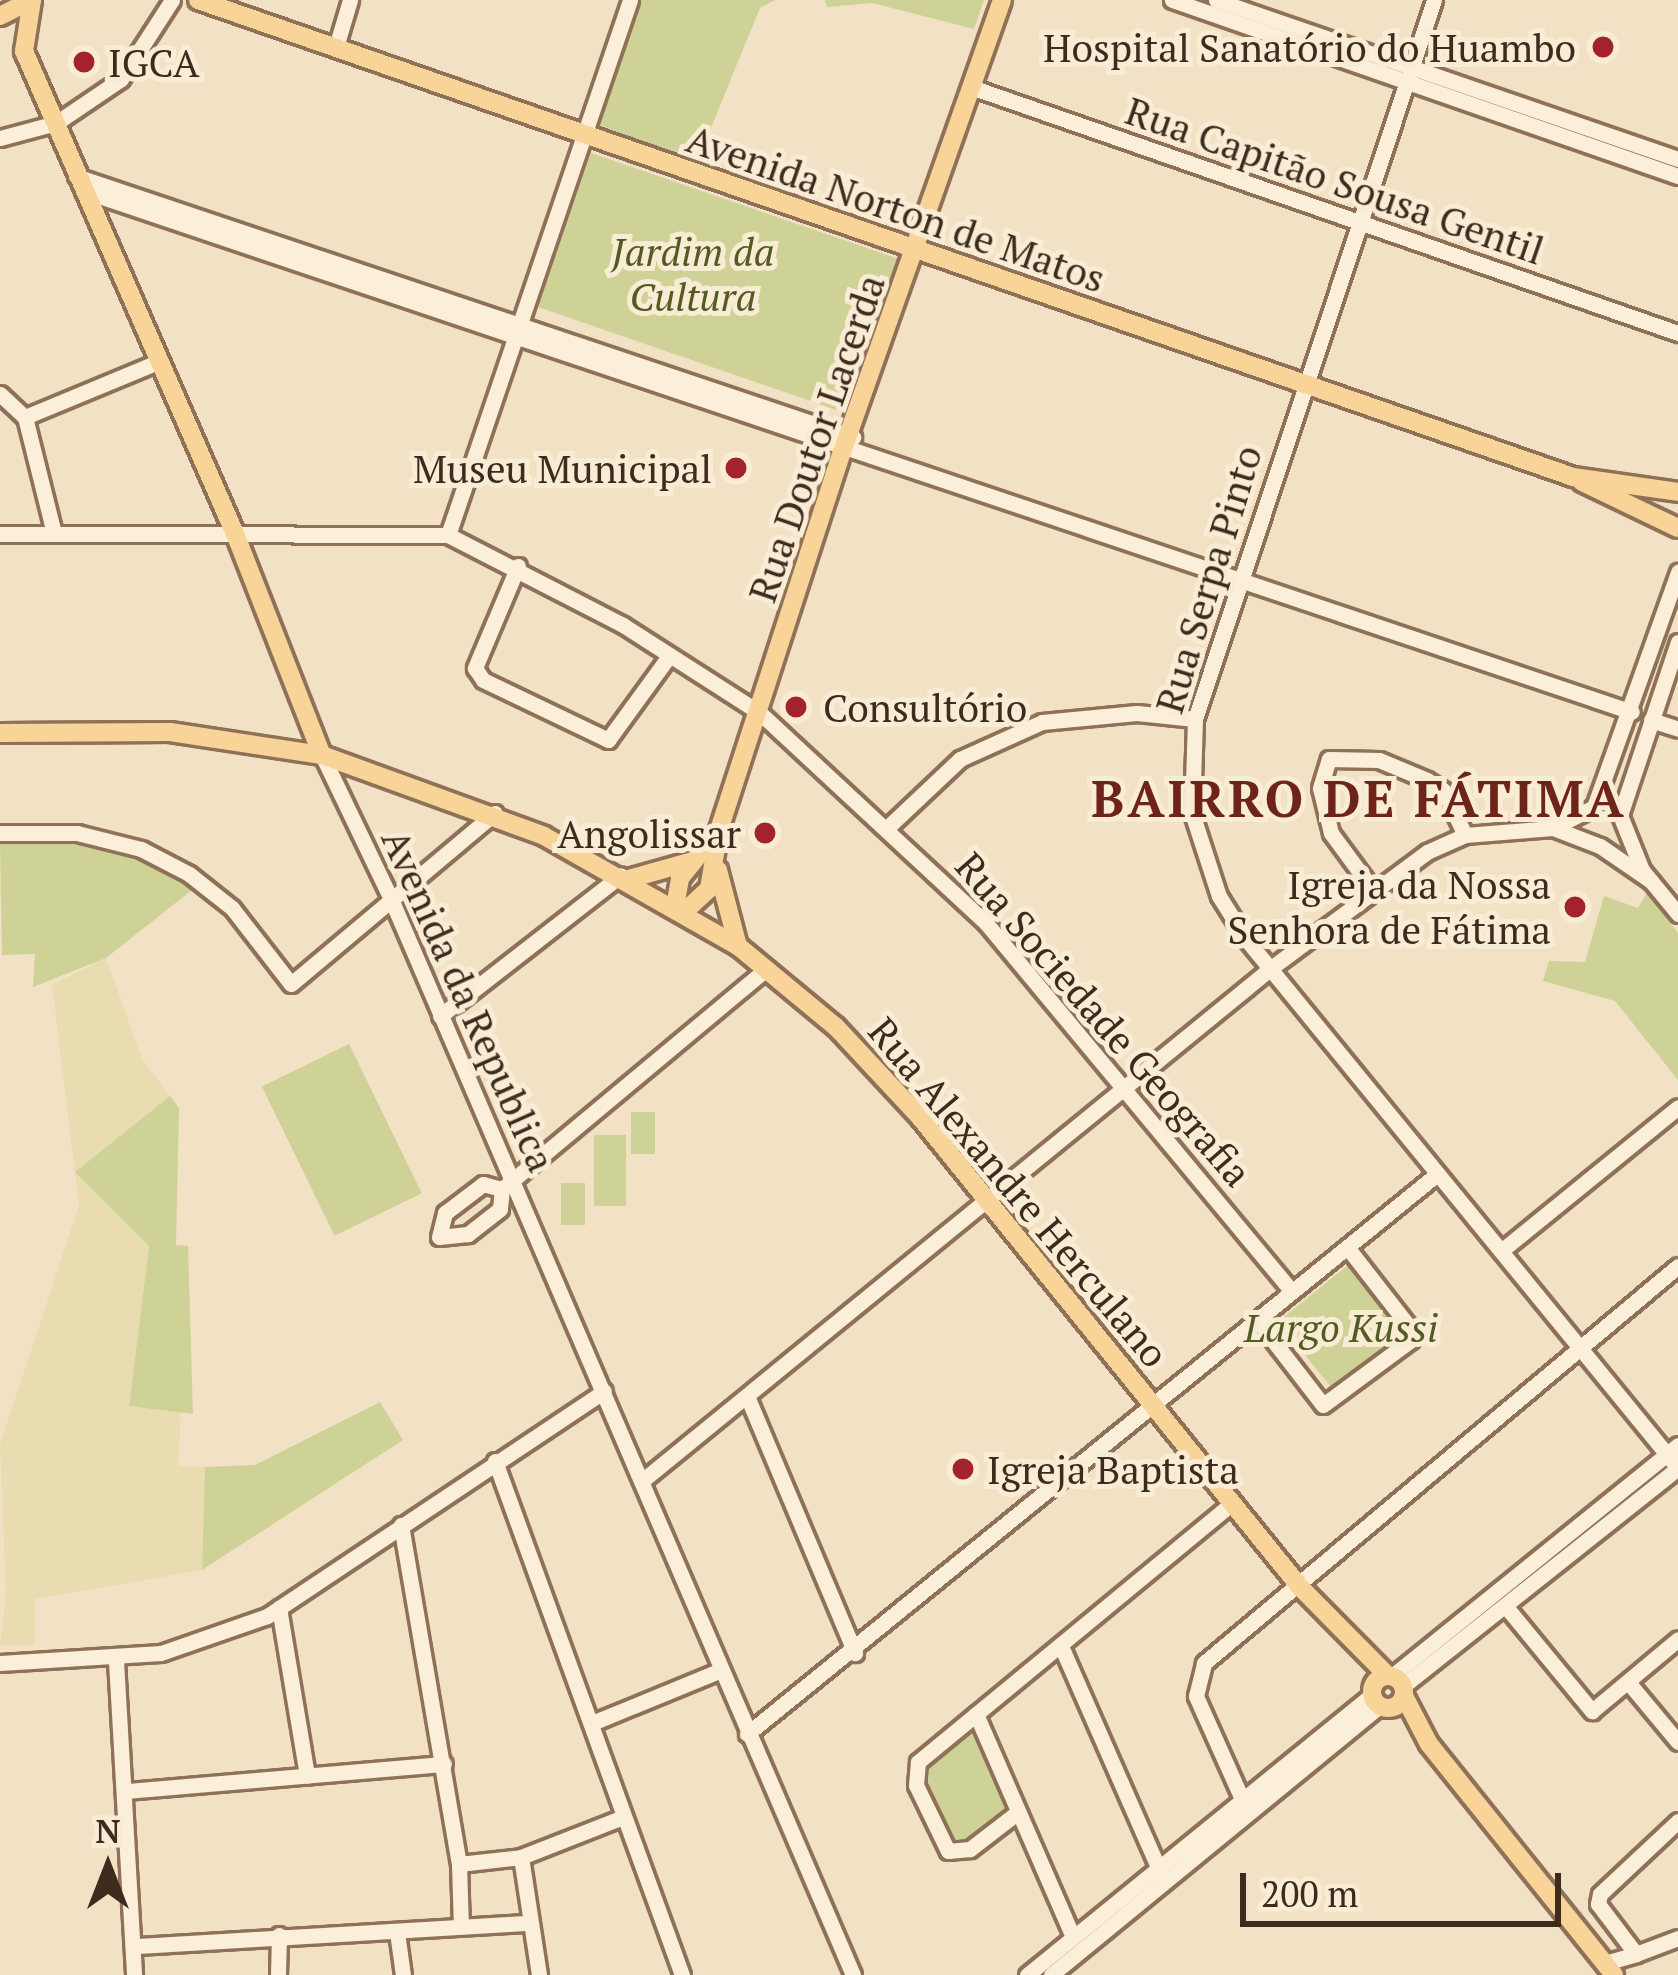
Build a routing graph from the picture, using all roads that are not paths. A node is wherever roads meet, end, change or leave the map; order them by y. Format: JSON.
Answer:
{"nodes":[{"id":1,"x":32,"y":0,"type":"edge"},
{"id":2,"x":172,"y":0,"type":"edge"},
{"id":3,"x":198,"y":0,"type":"edge"},
{"id":4,"x":350,"y":0,"type":"edge"},
{"id":5,"x":631,"y":0,"type":"edge"},
{"id":6,"x":1002,"y":0,"type":"edge"},
{"id":7,"x":1172,"y":0,"type":"edge"},
{"id":8,"x":1434,"y":0,"type":"edge"},
{"id":9,"x":1218,"y":6,"type":"edge"},
{"id":10,"x":0,"y":16,"type":"edge"},
{"id":11,"x":0,"y":28,"type":"edge"},
{"id":12,"x":336,"y":47,"type":"junction"},
{"id":13,"x":24,"y":51,"type":"junction"},
{"id":14,"x":1411,"y":75,"type":"junction"},
{"id":15,"x":971,"y":87,"type":"junction"},
{"id":16,"x":56,"y":123,"type":"junction"},
{"id":17,"x":584,"y":134,"type":"junction"},
{"id":18,"x":1590,"y":137,"type":"junction"},
{"id":19,"x":0,"y":138,"type":"edge"},
{"id":20,"x":1678,"y":159,"type":"edge"},
{"id":21,"x":1678,"y":176,"type":"edge"},
{"id":22,"x":80,"y":184,"type":"junction"},
{"id":23,"x":1361,"y":225,"type":"junction"},
{"id":24,"x":914,"y":250,"type":"junction"},
{"id":25,"x":394,"y":278,"type":"junction"},
{"id":26,"x":388,"y":297,"type":"junction"},
{"id":27,"x":518,"y":321,"type":"junction"},
{"id":28,"x":1678,"y":333,"type":"edge"},
{"id":29,"x":512,"y":341,"type":"junction"},
{"id":30,"x":612,"y":351,"type":"junction"},
{"id":31,"x":158,"y":362,"type":"junction"},
{"id":32,"x":606,"y":373,"type":"junction"},
{"id":33,"x":1305,"y":383,"type":"junction"},
{"id":34,"x":732,"y":393,"type":"junction"},
{"id":35,"x":0,"y":394,"type":"edge"},
{"id":36,"x":725,"y":412,"type":"junction"},
{"id":37,"x":26,"y":417,"type":"junction"},
{"id":38,"x":849,"y":432,"type":"junction"},
{"id":39,"x":863,"y":448,"type":"junction"},
{"id":40,"x":842,"y":452,"type":"junction"},
{"id":41,"x":1573,"y":477,"type":"junction"},
{"id":42,"x":1678,"y":492,"type":"edge"},
{"id":43,"x":1678,"y":528,"type":"edge"},
{"id":44,"x":54,"y":533,"type":"junction"},
{"id":45,"x":0,"y":534,"type":"edge"},
{"id":46,"x":448,"y":535,"type":"junction"},
{"id":47,"x":236,"y":536,"type":"junction"},
{"id":48,"x":518,"y":566,"type":"junction"},
{"id":49,"x":1678,"y":572,"type":"edge"},
{"id":50,"x":1240,"y":578,"type":"junction"},
{"id":51,"x":1678,"y":642,"type":"edge"},
{"id":52,"x":669,"y":656,"type":"junction"},
{"id":53,"x":1632,"y":712,"type":"junction"},
{"id":54,"x":760,"y":713,"type":"junction"},
{"id":55,"x":1195,"y":719,"type":"junction"},
{"id":56,"x":1651,"y":720,"type":"junction"},
{"id":57,"x":1678,"y":729,"type":"edge"},
{"id":58,"x":0,"y":733,"type":"edge"},
{"id":59,"x":322,"y":755,"type":"junction"},
{"id":60,"x":495,"y":814,"type":"junction"},
{"id":61,"x":890,"y":826,"type":"junction"},
{"id":62,"x":1553,"y":828,"type":"junction"},
{"id":63,"x":0,"y":833,"type":"edge"},
{"id":64,"x":1465,"y":835,"type":"junction"},
{"id":65,"x":706,"y":858,"type":"junction"},
{"id":66,"x":625,"y":877,"type":"junction"},
{"id":67,"x":1651,"y":881,"type":"junction"},
{"id":68,"x":1373,"y":890,"type":"junction"},
{"id":69,"x":392,"y":898,"type":"junction"},
{"id":70,"x":680,"y":909,"type":"junction"},
{"id":71,"x":1678,"y":914,"type":"edge"},
{"id":72,"x":738,"y":946,"type":"junction"},
{"id":73,"x":767,"y":968,"type":"junction"},
{"id":74,"x":1271,"y":968,"type":"junction"},
{"id":75,"x":440,"y":1016,"type":"junction"},
{"id":76,"x":1124,"y":1089,"type":"junction"},
{"id":77,"x":1678,"y":1107,"type":"edge"},
{"id":78,"x":1437,"y":1174,"type":"junction"},
{"id":79,"x":507,"y":1185,"type":"junction"},
{"id":80,"x":987,"y":1198,"type":"junction"},
{"id":81,"x":1347,"y":1246,"type":"junction"},
{"id":82,"x":1501,"y":1251,"type":"junction"},
{"id":83,"x":1678,"y":1266,"type":"edge"},
{"id":84,"x":1292,"y":1292,"type":"junction"},
{"id":85,"x":1258,"y":1321,"type":"junction"},
{"id":86,"x":1579,"y":1347,"type":"junction"},
{"id":87,"x":604,"y":1391,"type":"junction"},
{"id":88,"x":748,"y":1396,"type":"junction"},
{"id":89,"x":1154,"y":1402,"type":"junction"},
{"id":90,"x":1676,"y":1461,"type":"edge"},
{"id":91,"x":494,"y":1462,"type":"junction"},
{"id":92,"x":643,"y":1480,"type":"junction"},
{"id":93,"x":1233,"y":1502,"type":"junction"},
{"id":94,"x":401,"y":1525,"type":"junction"},
{"id":95,"x":1300,"y":1587,"type":"junction"},
{"id":96,"x":279,"y":1608,"type":"junction"},
{"id":97,"x":1507,"y":1608,"type":"junction"},
{"id":98,"x":1678,"y":1640,"type":"edge"},
{"id":99,"x":1061,"y":1646,"type":"junction"},
{"id":100,"x":855,"y":1653,"type":"junction"},
{"id":101,"x":1364,"y":1659,"type":"junction"},
{"id":102,"x":116,"y":1661,"type":"junction"},
{"id":103,"x":0,"y":1663,"type":"edge"},
{"id":104,"x":719,"y":1671,"type":"junction"},
{"id":105,"x":1628,"y":1682,"type":"junction"},
{"id":106,"x":1397,"y":1684,"type":"junction"},
{"id":107,"x":1378,"y":1700,"type":"junction"},
{"id":108,"x":976,"y":1714,"type":"junction"},
{"id":109,"x":592,"y":1723,"type":"junction"},
{"id":110,"x":747,"y":1735,"type":"junction"},
{"id":111,"x":1678,"y":1742,"type":"edge"},
{"id":112,"x":1430,"y":1744,"type":"junction"},
{"id":113,"x":444,"y":1764,"type":"junction"},
{"id":114,"x":307,"y":1776,"type":"junction"},
{"id":115,"x":127,"y":1791,"type":"junction"},
{"id":116,"x":1242,"y":1799,"type":"junction"},
{"id":117,"x":1018,"y":1812,"type":"junction"},
{"id":118,"x":622,"y":1817,"type":"junction"},
{"id":119,"x":1678,"y":1821,"type":"edge"},
{"id":120,"x":521,"y":1857,"type":"junction"},
{"id":121,"x":459,"y":1864,"type":"junction"},
{"id":122,"x":1159,"y":1869,"type":"junction"},
{"id":123,"x":526,"y":1923,"type":"junction"},
{"id":124,"x":461,"y":1926,"type":"junction"},
{"id":125,"x":397,"y":1931,"type":"junction"},
{"id":126,"x":280,"y":1935,"type":"junction"},
{"id":127,"x":1073,"y":1937,"type":"junction"},
{"id":128,"x":1678,"y":1938,"type":"edge"},
{"id":129,"x":137,"y":1946,"type":"junction"},
{"id":130,"x":1636,"y":1954,"type":"junction"},
{"id":131,"x":1610,"y":1969,"type":"edge"},
{"id":132,"x":855,"y":1973,"type":"edge"},
{"id":133,"x":134,"y":1975,"type":"edge"},
{"id":134,"x":278,"y":1975,"type":"edge"},
{"id":135,"x":403,"y":1975,"type":"edge"},
{"id":136,"x":539,"y":1975,"type":"edge"},
{"id":137,"x":682,"y":1975,"type":"edge"},
{"id":138,"x":1027,"y":1975,"type":"edge"},
{"id":139,"x":1051,"y":1975,"type":"edge"}],
"edges":[{"from":1,"to":10,"type":"main road"},
{"from":1,"to":13,"type":"main road"},
{"from":2,"to":16,"type":"street"},
{"from":3,"to":12,"type":"main road","name":"Avenida Norton de Matos"},
{"from":4,"to":12,"type":"street"},
{"from":5,"to":17,"type":"street"},
{"from":6,"to":15,"type":"main road","name":"Rua Doutor Lacerda"},
{"from":7,"to":9,"type":"street"},
{"from":8,"to":14,"type":"street","name":"Rua Serpa Pinto"},
{"from":9,"to":14,"type":"street"},
{"from":11,"to":13,"type":"main road"},
{"from":12,"to":17,"type":"main road","name":"Avenida Norton de Matos"},
{"from":13,"to":16,"type":"main road","name":"Avenida da Republica"},
{"from":14,"to":18,"type":"street"},
{"from":14,"to":23,"type":"street","name":"Rua Serpa Pinto"},
{"from":15,"to":23,"type":"street","name":"Rua Capitão Sousa Gentil"},
{"from":15,"to":24,"type":"main road","name":"Rua Doutor Lacerda"},
{"from":16,"to":19,"type":"street"},
{"from":16,"to":22,"type":"main road","name":"Avenida da Republica"},
{"from":17,"to":24,"type":"main road","name":"Avenida Norton de Matos"},
{"from":17,"to":27,"type":"street"},
{"from":18,"to":20,"type":"street"},
{"from":18,"to":21,"type":"street"},
{"from":22,"to":25,"type":"street"},
{"from":22,"to":26,"type":"street"},
{"from":22,"to":31,"type":"main road","name":"Avenida da Republica"},
{"from":23,"to":28,"type":"street","name":"Rua Capitão Sousa Gentil"},
{"from":23,"to":33,"type":"street","name":"Rua Serpa Pinto"},
{"from":24,"to":33,"type":"main road","name":"Avenida Norton de Matos"},
{"from":24,"to":38,"type":"main road","name":"Rua Doutor Lacerda"},
{"from":25,"to":26,"type":"street"},
{"from":25,"to":27,"type":"street"},
{"from":26,"to":29,"type":"street"},
{"from":27,"to":29,"type":"street"},
{"from":27,"to":30,"type":"street"},
{"from":29,"to":32,"type":"street"},
{"from":29,"to":46,"type":"street"},
{"from":30,"to":32,"type":"street"},
{"from":30,"to":34,"type":"street"},
{"from":31,"to":37,"type":"street"},
{"from":31,"to":47,"type":"main road","name":"Avenida da Republica"},
{"from":32,"to":36,"type":"street"},
{"from":33,"to":41,"type":"main road","name":"Avenida Norton de Matos"},
{"from":33,"to":50,"type":"street","name":"Rua Serpa Pinto"},
{"from":34,"to":36,"type":"street"},
{"from":34,"to":38,"type":"street"},
{"from":35,"to":37,"type":"street"},
{"from":36,"to":40,"type":"street"},
{"from":37,"to":44,"type":"street"},
{"from":38,"to":39,"type":"street"},
{"from":38,"to":40,"type":"main road","name":"Rua Doutor Lacerda"},
{"from":39,"to":40,"type":"street"},
{"from":39,"to":50,"type":"street"},
{"from":40,"to":54,"type":"main road","name":"Rua Doutor Lacerda"},
{"from":41,"to":42,"type":"main road","name":"Avenida Norton de Matos"},
{"from":41,"to":43,"type":"main road","name":"Avenida Norton de Matos"},
{"from":44,"to":45,"type":"street","name":"Rua Sociedade Geografia"},
{"from":44,"to":47,"type":"street","name":"Rua Sociedade Geografia"},
{"from":46,"to":47,"type":"street","name":"Rua Sociedade Geografia"},
{"from":46,"to":48,"type":"street","name":"Rua Sociedade Geografia"},
{"from":47,"to":59,"type":"main road","name":"Avenida da Republica"},
{"from":48,"to":52,"type":"street","name":"Rua Sociedade Geografia"},
{"from":48,"to":52,"type":"street"},
{"from":49,"to":53,"type":"street"},
{"from":50,"to":53,"type":"street"},
{"from":50,"to":55,"type":"street","name":"Rua Serpa Pinto"},
{"from":51,"to":56,"type":"street"},
{"from":52,"to":54,"type":"street","name":"Rua Sociedade Geografia"},
{"from":53,"to":62,"type":"street"},
{"from":54,"to":61,"type":"street","name":"Rua Sociedade Geografia"},
{"from":54,"to":65,"type":"main road","name":"Rua Doutor Lacerda"},
{"from":55,"to":61,"type":"street"},
{"from":55,"to":74,"type":"street","name":"Rua Serpa Pinto"},
{"from":56,"to":57,"type":"street"},
{"from":56,"to":67,"type":"street"},
{"from":58,"to":59,"type":"main road","name":"Rua Alexandre Herculano"},
{"from":59,"to":60,"type":"main road","name":"Rua Alexandre Herculano"},
{"from":59,"to":69,"type":"street","name":"Avenida da Republica"},
{"from":60,"to":66,"type":"main road","name":"Rua Alexandre Herculano"},
{"from":60,"to":69,"type":"street"},
{"from":61,"to":76,"type":"street","name":"Rua Sociedade Geografia"},
{"from":62,"to":64,"type":"street"},
{"from":62,"to":67,"type":"street"},
{"from":63,"to":69,"type":"street"},
{"from":64,"to":68,"type":"street"},
{"from":64,"to":68,"type":"street"},
{"from":65,"to":66,"type":"main road"},
{"from":65,"to":70,"type":"main road","name":"Rua Doutor Lacerda"},
{"from":65,"to":70,"type":"main road","name":"Rua Doutor Lacerda"},
{"from":65,"to":72,"type":"main road"},
{"from":66,"to":70,"type":"main road","name":"Rua Alexandre Herculano"},
{"from":66,"to":75,"type":"street"},
{"from":67,"to":71,"type":"street"},
{"from":68,"to":74,"type":"street"},
{"from":69,"to":75,"type":"street","name":"Avenida da Republica"},
{"from":70,"to":72,"type":"main road","name":"Rua Alexandre Herculano"},
{"from":72,"to":73,"type":"main road","name":"Rua Alexandre Herculano"},
{"from":73,"to":79,"type":"street"},
{"from":73,"to":80,"type":"main road","name":"Rua Alexandre Herculano"},
{"from":74,"to":76,"type":"street"},
{"from":74,"to":78,"type":"street","name":"Rua Serpa Pinto"},
{"from":75,"to":79,"type":"street","name":"Avenida da Republica"},
{"from":76,"to":80,"type":"street"},
{"from":76,"to":84,"type":"street","name":"Rua Sociedade Geografia"},
{"from":77,"to":82,"type":"street"},
{"from":78,"to":81,"type":"street"},
{"from":78,"to":82,"type":"street","name":"Rua Serpa Pinto"},
{"from":79,"to":87,"type":"street","name":"Avenida da Republica"},
{"from":80,"to":88,"type":"street"},
{"from":80,"to":89,"type":"main road","name":"Rua Alexandre Herculano"},
{"from":81,"to":84,"type":"street"},
{"from":81,"to":85,"type":"street"},
{"from":82,"to":86,"type":"street","name":"Rua Serpa Pinto"},
{"from":83,"to":86,"type":"street"},
{"from":84,"to":85,"type":"street"},
{"from":85,"to":89,"type":"street"},
{"from":86,"to":90,"type":"street","name":"Rua Serpa Pinto"},
{"from":86,"to":95,"type":"street"},
{"from":87,"to":91,"type":"street"},
{"from":87,"to":92,"type":"street","name":"Avenida da Republica"},
{"from":88,"to":92,"type":"street"},
{"from":88,"to":100,"type":"street"},
{"from":89,"to":93,"type":"main road","name":"Rua Alexandre Herculano"},
{"from":89,"to":100,"type":"street"},
{"from":90,"to":97,"type":"street"},
{"from":90,"to":106,"type":"street"},
{"from":91,"to":94,"type":"street"},
{"from":91,"to":109,"type":"street"},
{"from":92,"to":104,"type":"street","name":"Avenida da Republica"},
{"from":93,"to":95,"type":"main road","name":"Rua Alexandre Herculano"},
{"from":93,"to":99,"type":"street"},
{"from":94,"to":96,"type":"street"},
{"from":94,"to":113,"type":"street"},
{"from":95,"to":101,"type":"main road","name":"Rua Alexandre Herculano"},
{"from":95,"to":116,"type":"street"},
{"from":96,"to":102,"type":"street"},
{"from":96,"to":114,"type":"street"},
{"from":97,"to":105,"type":"street"},
{"from":97,"to":106,"type":"street"},
{"from":98,"to":105,"type":"street"},
{"from":99,"to":108,"type":"street"},
{"from":99,"to":122,"type":"street"},
{"from":100,"to":110,"type":"street"},
{"from":101,"to":106,"type":"main road","name":"Rua Alexandre Herculano"},
{"from":101,"to":107,"type":"main road","name":"Rua Alexandre Herculano"},
{"from":102,"to":103,"type":"street"},
{"from":102,"to":115,"type":"street"},
{"from":104,"to":109,"type":"street"},
{"from":104,"to":110,"type":"street","name":"Avenida da Republica"},
{"from":105,"to":111,"type":"street"},
{"from":106,"to":107,"type":"main road"},
{"from":106,"to":107,"type":"main road"},
{"from":106,"to":112,"type":"main road"},
{"from":107,"to":112,"type":"main road"},
{"from":107,"to":116,"type":"street"},
{"from":107,"to":139,"type":"street"},
{"from":108,"to":117,"type":"street"},
{"from":108,"to":117,"type":"street"},
{"from":109,"to":118,"type":"street"},
{"from":110,"to":132,"type":"street","name":"Avenida da Republica"},
{"from":112,"to":131,"type":"main road"},
{"from":113,"to":114,"type":"street"},
{"from":113,"to":121,"type":"street"},
{"from":114,"to":115,"type":"street"},
{"from":115,"to":129,"type":"street"},
{"from":116,"to":122,"type":"street"},
{"from":117,"to":127,"type":"street"},
{"from":118,"to":120,"type":"street"},
{"from":118,"to":137,"type":"street"},
{"from":119,"to":130,"type":"street"},
{"from":120,"to":121,"type":"street"},
{"from":120,"to":123,"type":"street"},
{"from":121,"to":124,"type":"street"},
{"from":122,"to":127,"type":"street"},
{"from":123,"to":124,"type":"street"},
{"from":123,"to":136,"type":"street"},
{"from":124,"to":125,"type":"street"},
{"from":125,"to":126,"type":"street"},
{"from":125,"to":135,"type":"street"},
{"from":126,"to":129,"type":"street"},
{"from":126,"to":134,"type":"street"},
{"from":127,"to":138,"type":"street"},
{"from":128,"to":130,"type":"street"},
{"from":129,"to":133,"type":"street"},
{"from":130,"to":131,"type":"street"}]}
